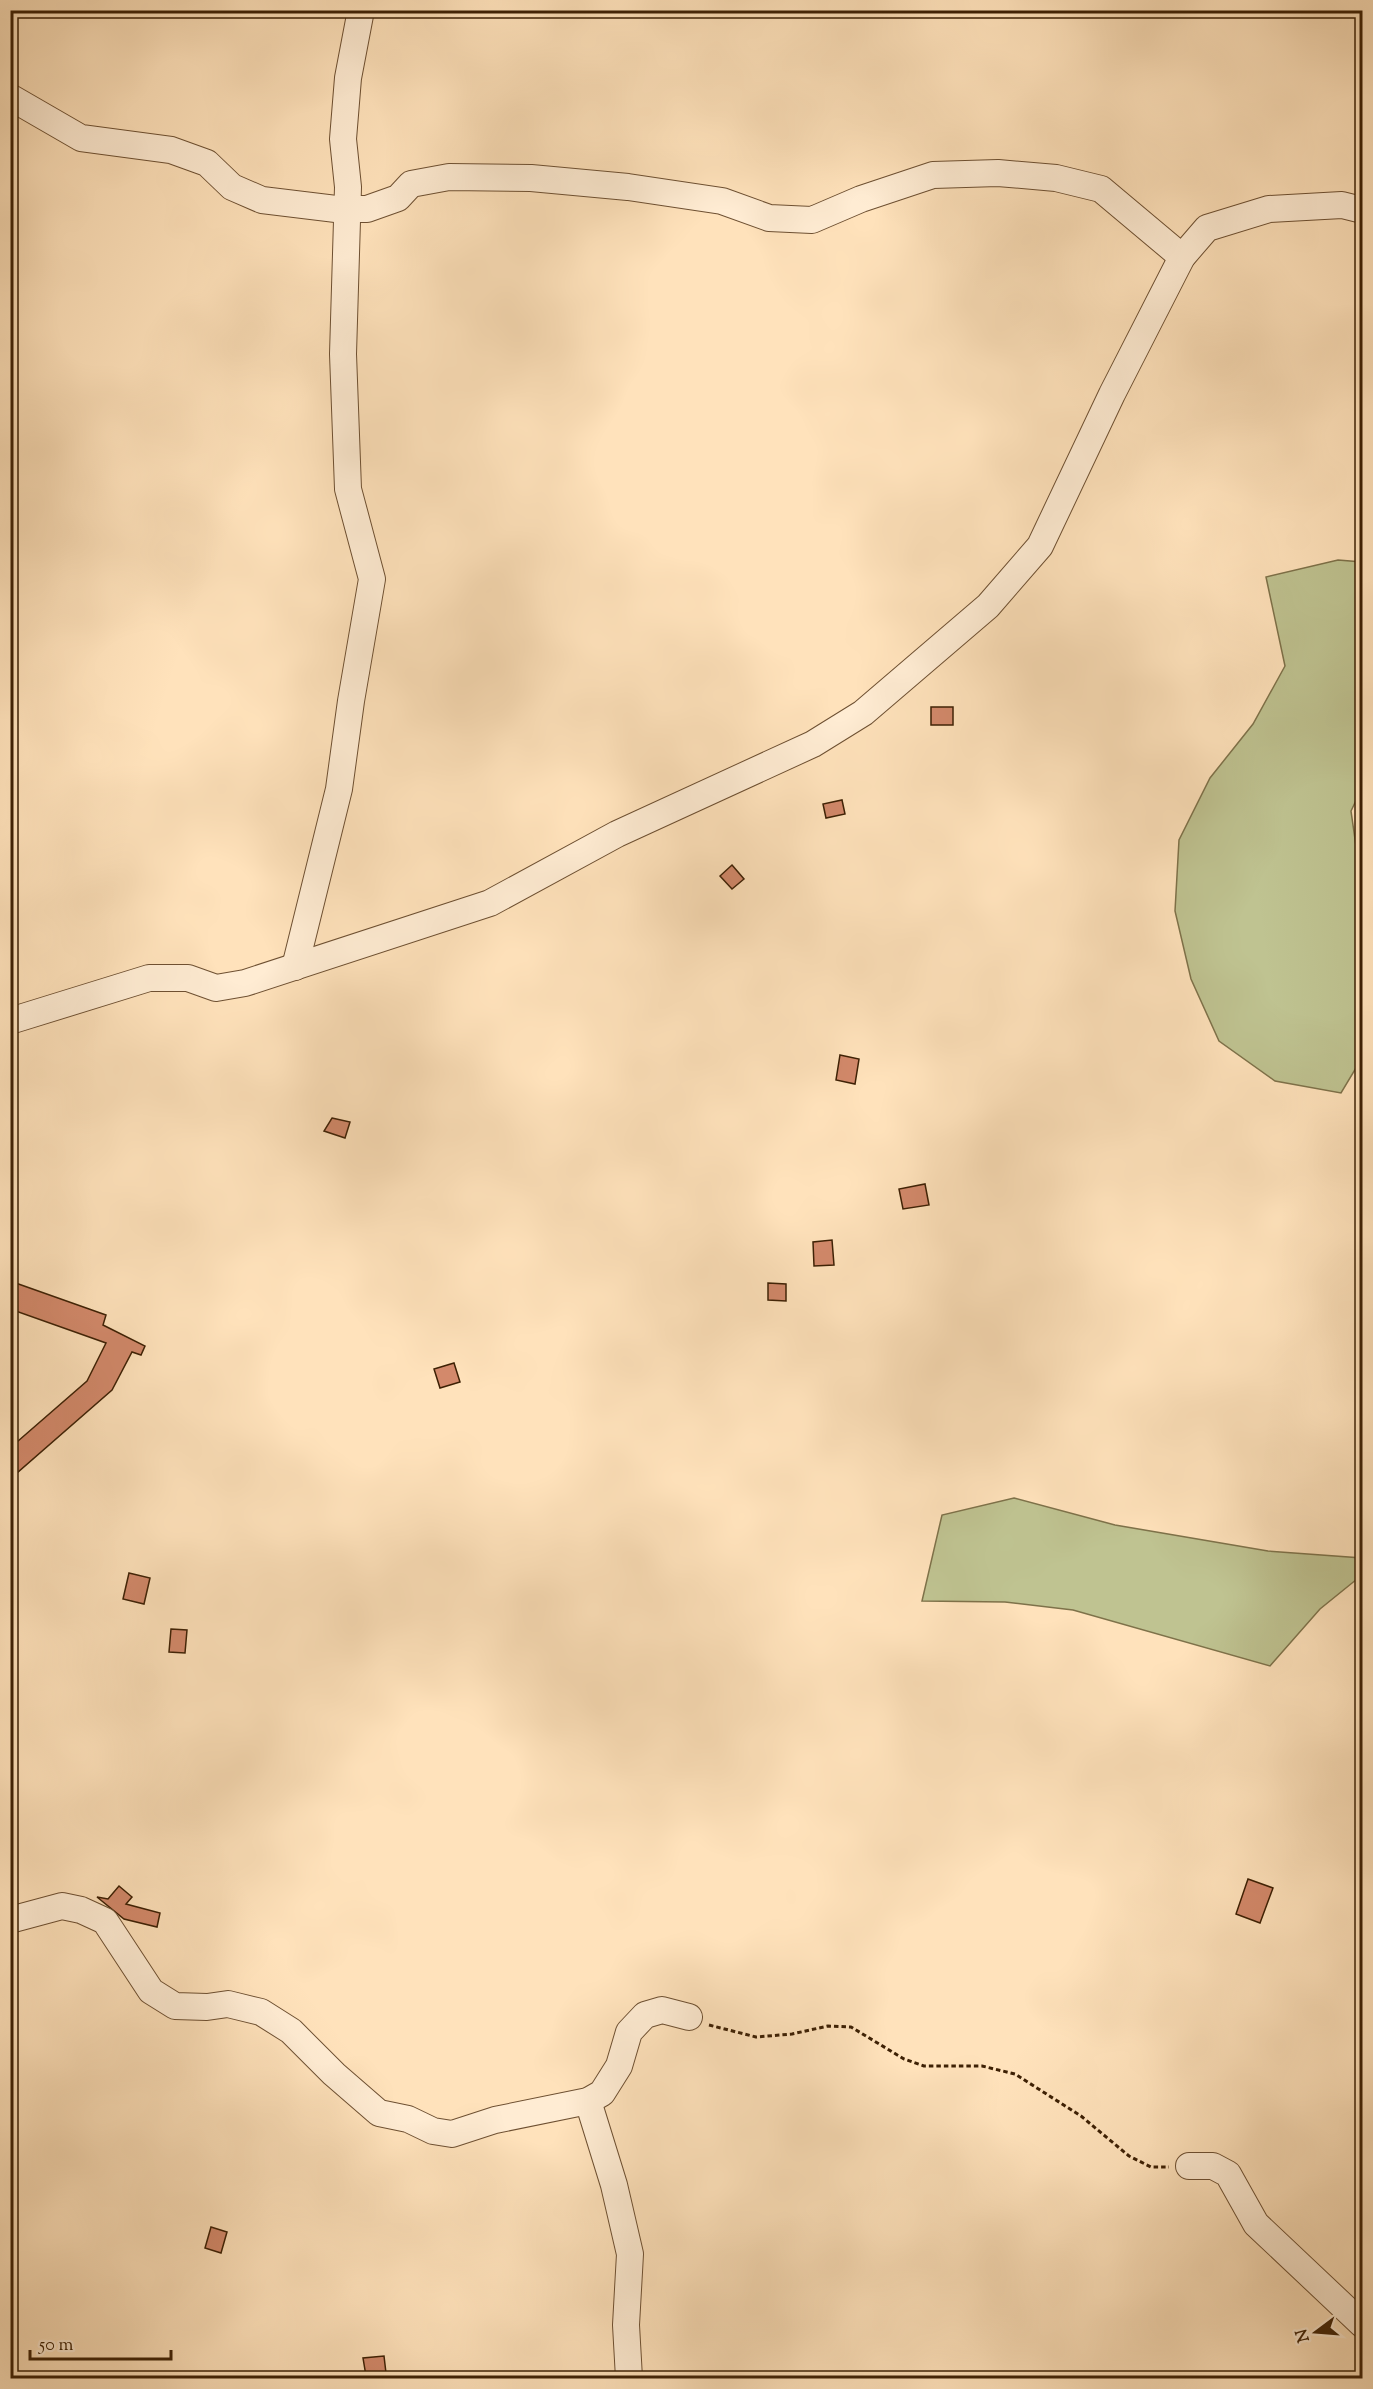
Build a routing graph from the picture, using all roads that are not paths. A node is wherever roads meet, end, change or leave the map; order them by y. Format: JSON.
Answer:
{"nodes":[{"id":1,"x":361,"y":10,"type":"edge"},
{"id":2,"x":10,"y":97,"type":"edge"},
{"id":3,"x":348,"y":209,"type":"junction"},
{"id":4,"x":1362,"y":210,"type":"edge"},
{"id":5,"x":1182,"y":257,"type":"junction"},
{"id":6,"x":295,"y":967,"type":"junction"},
{"id":7,"x":10,"y":1022,"type":"edge"},
{"id":8,"x":10,"y":1920,"type":"edge"},
{"id":9,"x":689,"y":2017,"type":"road end"},
{"id":10,"x":588,"y":2101,"type":"junction"},
{"id":11,"x":1189,"y":2166,"type":"road end"},
{"id":12,"x":1362,"y":2324,"type":"edge"},
{"id":13,"x":629,"y":2379,"type":"edge"}],
"edges":[{"from":1,"to":3,"type":"street"},
{"from":2,"to":3,"type":"street"},
{"from":3,"to":5,"type":"street"},
{"from":3,"to":6,"type":"street"},
{"from":4,"to":5,"type":"street"},
{"from":5,"to":6,"type":"street"},
{"from":6,"to":7,"type":"street"},
{"from":8,"to":10,"type":"street"},
{"from":9,"to":10,"type":"street"},
{"from":10,"to":13,"type":"street"},
{"from":11,"to":12,"type":"street"}]}
